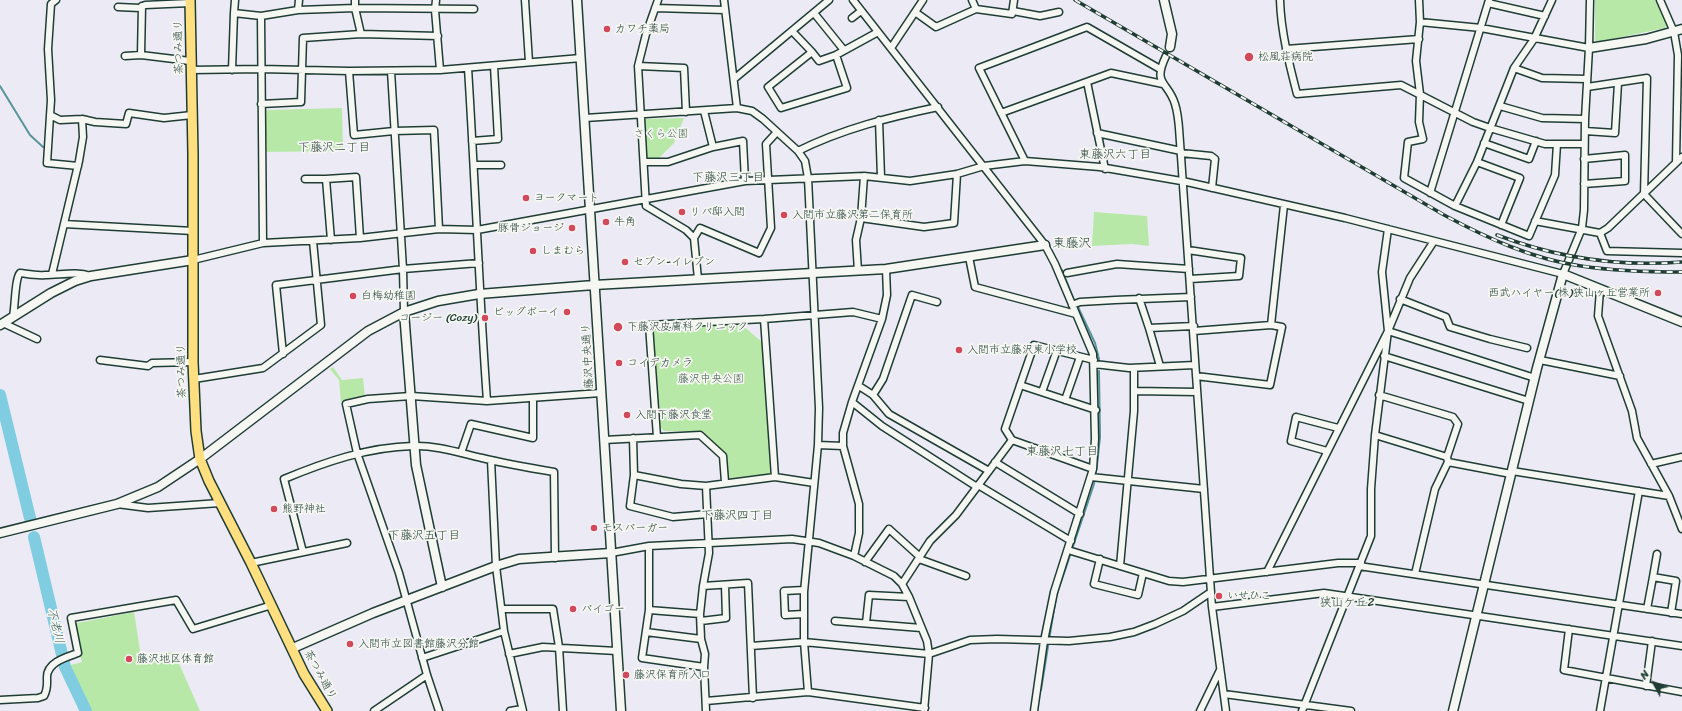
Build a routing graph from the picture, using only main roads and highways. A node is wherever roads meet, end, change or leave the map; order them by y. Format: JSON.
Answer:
{"nodes":[{"id":1,"x":190,"y":2,"type":"edge"},
{"id":2,"x":327,"y":711,"type":"edge"}],
"edges":[{"from":1,"to":2,"type":"main road","name":"茶つみ通り"}]}
